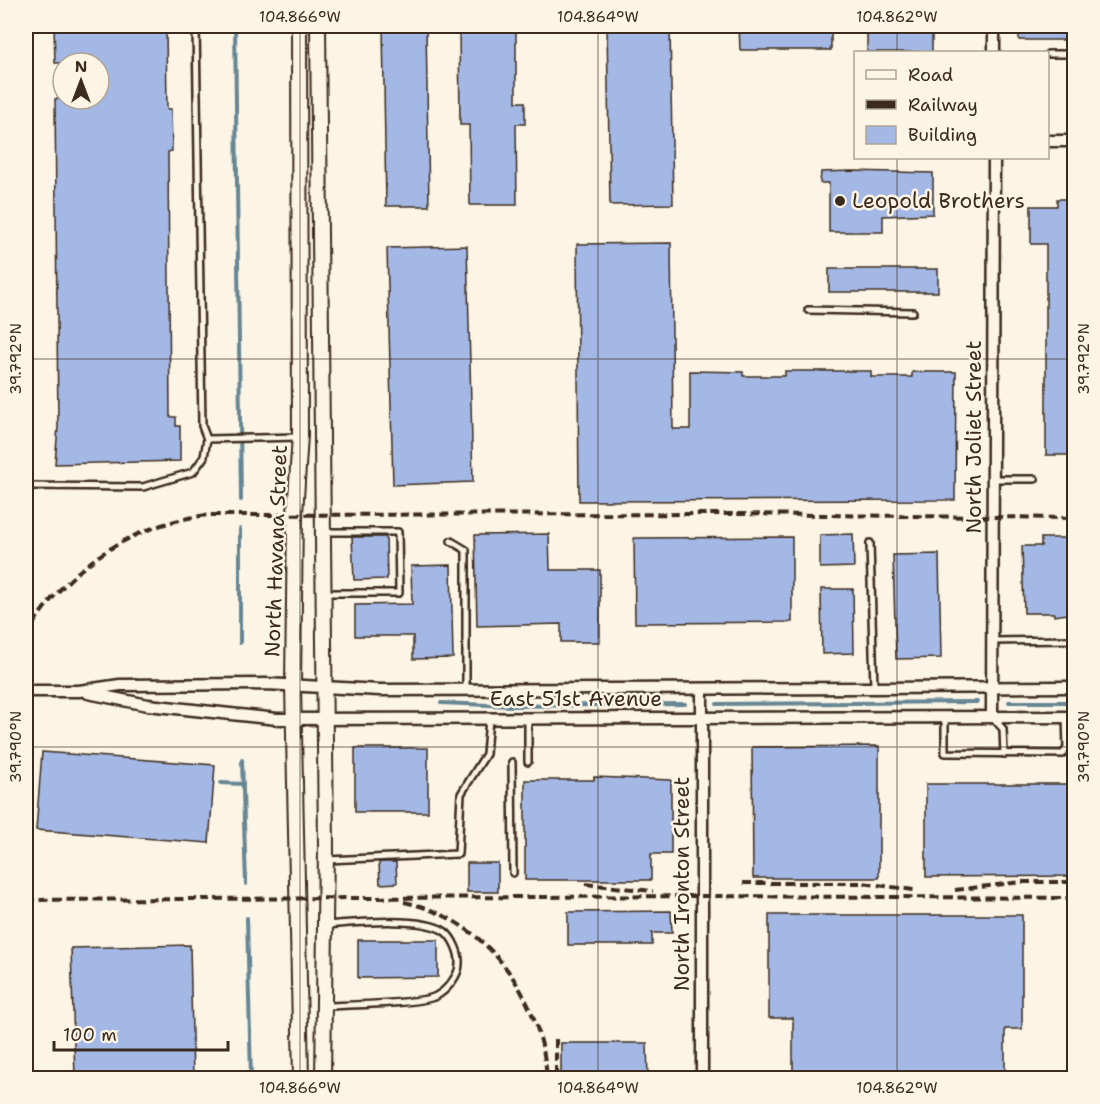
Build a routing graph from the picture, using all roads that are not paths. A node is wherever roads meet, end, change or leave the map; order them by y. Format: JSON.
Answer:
{"nodes":[{"id":1,"x":196,"y":26,"type":"edge"},
{"id":2,"x":299,"y":26,"type":"edge"},
{"id":3,"x":318,"y":26,"type":"edge"},
{"id":4,"x":994,"y":26,"type":"edge"},
{"id":5,"x":994,"y":51,"type":"edge"},
{"id":6,"x":1049,"y":54,"type":"edge"},
{"id":7,"x":1074,"y":54,"type":"edge"},
{"id":8,"x":1049,"y":141,"type":"edge"},
{"id":9,"x":1074,"y":141,"type":"edge"},
{"id":10,"x":994,"y":159,"type":"edge"},
{"id":11,"x":808,"y":310,"type":"dead end"},
{"id":12,"x":914,"y":312,"type":"dead end"},
{"id":13,"x":300,"y":437,"type":"junction"},
{"id":14,"x":207,"y":440,"type":"junction"},
{"id":15,"x":993,"y":479,"type":"junction"},
{"id":16,"x":1035,"y":479,"type":"dead end"},
{"id":17,"x":26,"y":486,"type":"edge"},
{"id":18,"x":322,"y":532,"type":"junction"},
{"id":19,"x":451,"y":541,"type":"dead end"},
{"id":20,"x":870,"y":543,"type":"dead end"},
{"id":21,"x":323,"y":593,"type":"junction"},
{"id":22,"x":1074,"y":640,"type":"edge"},
{"id":23,"x":993,"y":641,"type":"junction"},
{"id":24,"x":293,"y":686,"type":"junction"},
{"id":25,"x":324,"y":687,"type":"junction"},
{"id":26,"x":1074,"y":687,"type":"edge"},
{"id":27,"x":702,"y":688,"type":"junction"},
{"id":28,"x":874,"y":688,"type":"junction"},
{"id":29,"x":992,"y":688,"type":"junction"},
{"id":30,"x":466,"y":690,"type":"junction"},
{"id":31,"x":26,"y":691,"type":"edge"},
{"id":32,"x":79,"y":691,"type":"junction"},
{"id":33,"x":945,"y":717,"type":"junction"},
{"id":34,"x":992,"y":717,"type":"junction"},
{"id":35,"x":1070,"y":717,"type":"edge"},
{"id":36,"x":702,"y":718,"type":"junction"},
{"id":37,"x":294,"y":719,"type":"junction"},
{"id":38,"x":323,"y":719,"type":"junction"},
{"id":39,"x":489,"y":719,"type":"junction"},
{"id":40,"x":528,"y":719,"type":"junction"},
{"id":41,"x":1004,"y":754,"type":"junction"},
{"id":42,"x":512,"y":762,"type":"dead end"},
{"id":43,"x":528,"y":762,"type":"dead end"},
{"id":44,"x":326,"y":860,"type":"junction"},
{"id":45,"x":513,"y":873,"type":"dead end"},
{"id":46,"x":325,"y":925,"type":"junction"},
{"id":47,"x":324,"y":1006,"type":"junction"},
{"id":48,"x":301,"y":1078,"type":"edge"},
{"id":49,"x":323,"y":1078,"type":"edge"},
{"id":50,"x":702,"y":1078,"type":"edge"}],
"edges":[{"from":1,"to":14,"type":"lane"},
{"from":2,"to":13,"type":"main road","name":"North Havana Street"},
{"from":3,"to":18,"type":"main road","name":"North Havana Street"},
{"from":4,"to":5,"type":"street"},
{"from":6,"to":7,"type":"lane"},
{"from":8,"to":9,"type":"street"},
{"from":10,"to":15,"type":"street","name":"North Joliet Street"},
{"from":11,"to":12,"type":"lane"},
{"from":13,"to":14,"type":"lane"},
{"from":13,"to":24,"type":"main road","name":"North Havana Street"},
{"from":14,"to":17,"type":"lane"},
{"from":15,"to":16,"type":"lane"},
{"from":15,"to":23,"type":"street","name":"North Joliet Street"},
{"from":18,"to":21,"type":"main road","name":"North Havana Street"},
{"from":18,"to":21,"type":"lane"},
{"from":19,"to":30,"type":"lane"},
{"from":20,"to":28,"type":"lane"},
{"from":21,"to":25,"type":"main road","name":"North Havana Street"},
{"from":22,"to":23,"type":"lane"},
{"from":23,"to":29,"type":"street","name":"North Joliet Street"},
{"from":24,"to":25,"type":"street","name":"East 51st Avenue"},
{"from":24,"to":32,"type":"street","name":"East 51st Avenue"},
{"from":24,"to":37,"type":"main road","name":"North Havana Street"},
{"from":25,"to":30,"type":"street","name":"East 51st Avenue"},
{"from":25,"to":38,"type":"main road","name":"North Havana Street"},
{"from":26,"to":29,"type":"street","name":"East 51st Avenue"},
{"from":27,"to":28,"type":"street","name":"East 51st Avenue"},
{"from":27,"to":30,"type":"street","name":"East 51st Avenue"},
{"from":27,"to":36,"type":"street","name":"North Ironton Street"},
{"from":28,"to":29,"type":"street","name":"East 51st Avenue"},
{"from":29,"to":34,"type":"street","name":"North Joliet Street"},
{"from":31,"to":32,"type":"street","name":"East 51st Avenue"},
{"from":32,"to":37,"type":"street","name":"East 51st Avenue"},
{"from":33,"to":34,"type":"street","name":"East 51st Avenue"},
{"from":33,"to":36,"type":"street","name":"East 51st Avenue"},
{"from":33,"to":41,"type":"lane"},
{"from":34,"to":35,"type":"street","name":"East 51st Avenue"},
{"from":34,"to":41,"type":"lane"},
{"from":35,"to":41,"type":"lane"},
{"from":36,"to":40,"type":"street","name":"East 51st Avenue"},
{"from":36,"to":50,"type":"street","name":"North Ironton Street"},
{"from":37,"to":38,"type":"street","name":"East 51st Avenue"},
{"from":37,"to":48,"type":"main road","name":"North Havana Street"},
{"from":38,"to":39,"type":"street","name":"East 51st Avenue"},
{"from":38,"to":44,"type":"main road","name":"North Havana Street"},
{"from":39,"to":40,"type":"street","name":"East 51st Avenue"},
{"from":39,"to":44,"type":"lane"},
{"from":40,"to":43,"type":"lane"},
{"from":42,"to":45,"type":"lane"},
{"from":44,"to":46,"type":"main road","name":"North Havana Street"},
{"from":46,"to":47,"type":"main road","name":"North Havana Street"},
{"from":46,"to":47,"type":"lane"},
{"from":47,"to":49,"type":"main road","name":"North Havana Street"}]}
